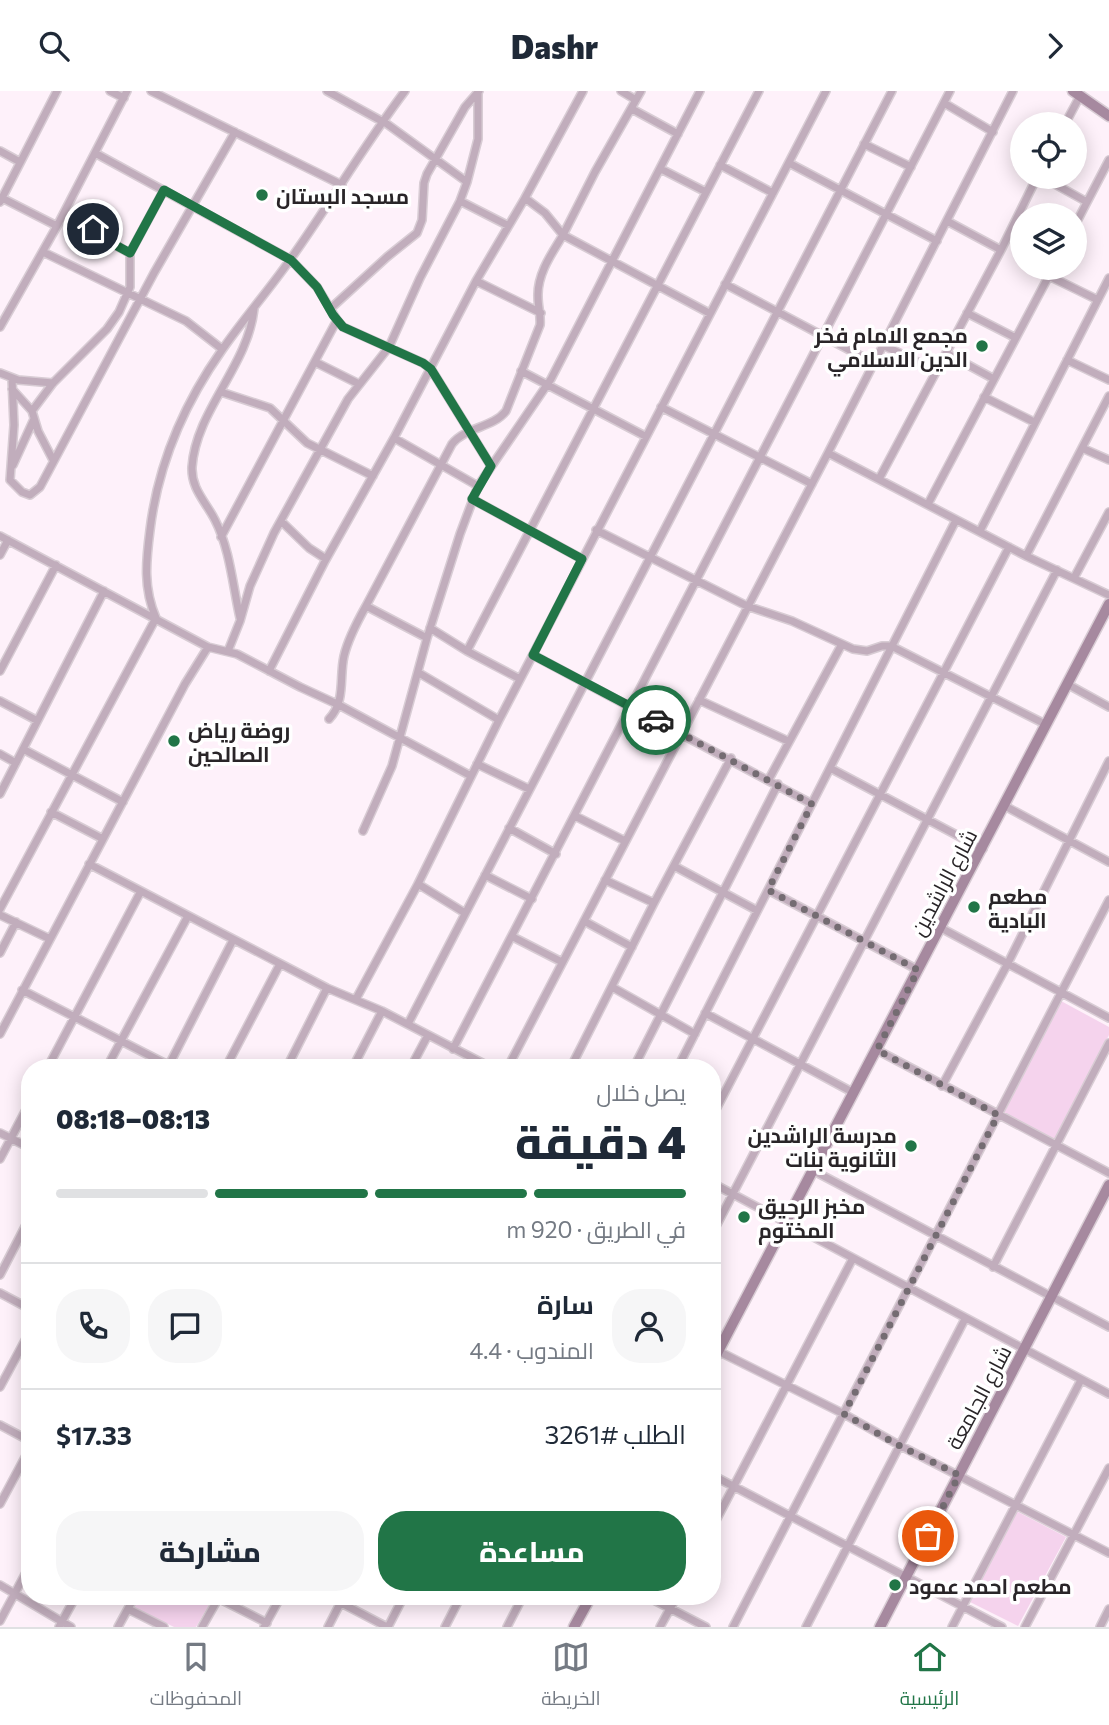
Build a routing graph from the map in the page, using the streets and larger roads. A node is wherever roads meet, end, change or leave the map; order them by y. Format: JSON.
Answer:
{"nodes":[{"id":1,"x":57,"y":91,"type":"edge"},
{"id":2,"x":110,"y":91,"type":"edge"},
{"id":3,"x":151,"y":91,"type":"edge"},
{"id":4,"x":327,"y":91,"type":"edge"},
{"id":5,"x":405,"y":91,"type":"edge"},
{"id":6,"x":478,"y":91,"type":"edge"},
{"id":7,"x":583,"y":91,"type":"edge"},
{"id":8,"x":621,"y":91,"type":"edge"},
{"id":9,"x":641,"y":91,"type":"edge"},
{"id":10,"x":700,"y":91,"type":"edge"},
{"id":11,"x":759,"y":91,"type":"edge"},
{"id":12,"x":826,"y":91,"type":"edge"},
{"id":13,"x":892,"y":91,"type":"edge"},
{"id":14,"x":950,"y":91,"type":"edge"},
{"id":15,"x":1013,"y":91,"type":"edge"},
{"id":16,"x":1077,"y":93,"type":"edge"},
{"id":17,"x":125,"y":94,"type":"edge"},
{"id":18,"x":636,"y":100,"type":"junction"},
{"id":19,"x":944,"y":103,"type":"junction"},
{"id":20,"x":632,"y":109,"type":"junction"},
{"id":21,"x":1070,"y":112,"type":"edge"},
{"id":22,"x":1109,"y":116,"type":"edge"},
{"id":23,"x":382,"y":121,"type":"junction"},
{"id":24,"x":235,"y":132,"type":"junction"},
{"id":25,"x":993,"y":132,"type":"junction"},
{"id":26,"x":678,"y":134,"type":"junction"},
{"id":27,"x":864,"y":144,"type":"junction"},
{"id":28,"x":0,"y":152,"type":"edge"},
{"id":29,"x":95,"y":153,"type":"junction"},
{"id":30,"x":436,"y":158,"type":"junction"},
{"id":31,"x":1109,"y":160,"type":"edge"},
{"id":32,"x":20,"y":162,"type":"junction"},
{"id":33,"x":789,"y":163,"type":"junction"},
{"id":34,"x":720,"y":165,"type":"junction"},
{"id":35,"x":911,"y":167,"type":"junction"},
{"id":36,"x":661,"y":169,"type":"junction"},
{"id":37,"x":467,"y":182,"type":"junction"},
{"id":38,"x":342,"y":185,"type":"junction"},
{"id":39,"x":1063,"y":189,"type":"edge"},
{"id":40,"x":164,"y":190,"type":"junction"},
{"id":41,"x":840,"y":190,"type":"junction"},
{"id":42,"x":706,"y":192,"type":"junction"},
{"id":43,"x":773,"y":193,"type":"junction"},
{"id":44,"x":525,"y":198,"type":"junction"},
{"id":45,"x":1,"y":200,"type":"edge"},
{"id":46,"x":460,"y":201,"type":"junction"},
{"id":47,"x":1087,"y":202,"type":"joint"},
{"id":48,"x":193,"y":205,"type":"junction"},
{"id":49,"x":65,"y":211,"type":"junction"},
{"id":50,"x":887,"y":215,"type":"junction"},
{"id":51,"x":947,"y":221,"type":"junction"},
{"id":52,"x":507,"y":225,"type":"junction"},
{"id":53,"x":57,"y":226,"type":"junction"},
{"id":54,"x":563,"y":235,"type":"junction"},
{"id":55,"x":1010,"y":237,"type":"edge"},
{"id":56,"x":937,"y":241,"type":"junction"},
{"id":57,"x":1001,"y":250,"type":"junction"},
{"id":58,"x":43,"y":252,"type":"junction"},
{"id":59,"x":130,"y":253,"type":"junction"},
{"id":60,"x":291,"y":260,"type":"junction"},
{"id":61,"x":611,"y":261,"type":"junction"},
{"id":62,"x":1109,"y":278,"type":"edge"},
{"id":63,"x":1047,"y":280,"type":"edge"},
{"id":64,"x":1064,"y":280,"type":"edge"},
{"id":65,"x":476,"y":281,"type":"junction"},
{"id":66,"x":725,"y":284,"type":"junction"},
{"id":67,"x":659,"y":286,"type":"junction"},
{"id":68,"x":128,"y":293,"type":"junction"},
{"id":69,"x":140,"y":298,"type":"junction"},
{"id":70,"x":1098,"y":300,"type":"junction"},
{"id":71,"x":254,"y":309,"type":"junction"},
{"id":72,"x":330,"y":309,"type":"junction"},
{"id":73,"x":777,"y":312,"type":"junction"},
{"id":74,"x":541,"y":313,"type":"junction"},
{"id":75,"x":709,"y":313,"type":"junction"},
{"id":76,"x":968,"y":313,"type":"junction"},
{"id":77,"x":337,"y":320,"type":"junction"},
{"id":78,"x":0,"y":327,"type":"edge"},
{"id":79,"x":822,"y":335,"type":"junction"},
{"id":80,"x":1016,"y":338,"type":"junction"},
{"id":81,"x":883,"y":345,"type":"junction"},
{"id":82,"x":389,"y":348,"type":"junction"},
{"id":83,"x":222,"y":349,"type":"junction"},
{"id":84,"x":946,"y":353,"type":"junction"},
{"id":85,"x":1067,"y":360,"type":"junction"},
{"id":86,"x":315,"y":362,"type":"junction"},
{"id":87,"x":874,"y":363,"type":"junction"},
{"id":88,"x":431,"y":369,"type":"junction"},
{"id":89,"x":521,"y":371,"type":"junction"},
{"id":90,"x":936,"y":371,"type":"junction"},
{"id":91,"x":0,"y":373,"type":"edge"},
{"id":92,"x":12,"y":379,"type":"junction"},
{"id":93,"x":995,"y":379,"type":"junction"},
{"id":94,"x":1109,"y":380,"type":"edge"},
{"id":95,"x":53,"y":383,"type":"junction"},
{"id":96,"x":359,"y":384,"type":"junction"},
{"id":97,"x":548,"y":384,"type":"junction"},
{"id":98,"x":12,"y":389,"type":"junction"},
{"id":99,"x":220,"y":392,"type":"junction"},
{"id":100,"x":1109,"y":396,"type":"edge"},
{"id":101,"x":984,"y":397,"type":"junction"},
{"id":102,"x":661,"y":407,"type":"junction"},
{"id":103,"x":593,"y":409,"type":"junction"},
{"id":104,"x":33,"y":415,"type":"junction"},
{"id":105,"x":284,"y":419,"type":"junction"},
{"id":106,"x":1034,"y":422,"type":"junction"},
{"id":107,"x":471,"y":432,"type":"junction"},
{"id":108,"x":713,"y":434,"type":"junction"},
{"id":109,"x":645,"y":436,"type":"junction"},
{"id":110,"x":394,"y":438,"type":"junction"},
{"id":111,"x":1082,"y":448,"type":"junction"},
{"id":112,"x":321,"y":450,"type":"junction"},
{"id":113,"x":828,"y":453,"type":"junction"},
{"id":114,"x":760,"y":457,"type":"junction"},
{"id":115,"x":53,"y":460,"type":"junction"},
{"id":116,"x":1109,"y":460,"type":"edge"},
{"id":117,"x":439,"y":466,"type":"junction"},
{"id":118,"x":491,"y":466,"type":"junction"},
{"id":119,"x":11,"y":469,"type":"junction"},
{"id":120,"x":373,"y":476,"type":"junction"},
{"id":121,"x":879,"y":479,"type":"junction"},
{"id":122,"x":812,"y":484,"type":"junction"},
{"id":123,"x":478,"y":486,"type":"junction"},
{"id":124,"x":472,"y":499,"type":"junction"},
{"id":125,"x":928,"y":504,"type":"junction"},
{"id":126,"x":1109,"y":512,"type":"edge"},
{"id":127,"x":956,"y":520,"type":"junction"},
{"id":128,"x":281,"y":521,"type":"junction"},
{"id":129,"x":530,"y":530,"type":"junction"},
{"id":130,"x":596,"y":530,"type":"junction"},
{"id":131,"x":980,"y":531,"type":"junction"},
{"id":132,"x":221,"y":537,"type":"junction"},
{"id":133,"x":4,"y":538,"type":"edge"},
{"id":134,"x":1009,"y":547,"type":"junction"},
{"id":135,"x":0,"y":555,"type":"edge"},
{"id":136,"x":647,"y":556,"type":"junction"},
{"id":137,"x":1026,"y":556,"type":"junction"},
{"id":138,"x":326,"y":559,"type":"junction"},
{"id":139,"x":582,"y":559,"type":"junction"},
{"id":140,"x":56,"y":565,"type":"junction"},
{"id":141,"x":1057,"y":570,"type":"junction"},
{"id":142,"x":1074,"y":578,"type":"junction"},
{"id":143,"x":695,"y":581,"type":"junction"},
{"id":144,"x":104,"y":591,"type":"junction"},
{"id":145,"x":1109,"y":595,"type":"edge"},
{"id":146,"x":1109,"y":604,"type":"edge"},
{"id":147,"x":366,"y":606,"type":"junction"},
{"id":148,"x":747,"y":606,"type":"junction"},
{"id":149,"x":156,"y":618,"type":"junction"},
{"id":150,"x":240,"y":621,"type":"junction"},
{"id":151,"x":430,"y":628,"type":"junction"},
{"id":152,"x":427,"y":638,"type":"junction"},
{"id":153,"x":842,"y":644,"type":"junction"},
{"id":154,"x":891,"y":646,"type":"junction"},
{"id":155,"x":208,"y":647,"type":"junction"},
{"id":156,"x":228,"y":651,"type":"junction"},
{"id":157,"x":467,"y":651,"type":"junction"},
{"id":158,"x":533,"y":655,"type":"junction"},
{"id":159,"x":0,"y":670,"type":"edge"},
{"id":160,"x":269,"y":671,"type":"junction"},
{"id":161,"x":943,"y":671,"type":"junction"},
{"id":162,"x":419,"y":673,"type":"junction"},
{"id":163,"x":520,"y":679,"type":"junction"},
{"id":164,"x":585,"y":682,"type":"junction"},
{"id":165,"x":1066,"y":684,"type":"junction"},
{"id":166,"x":990,"y":696,"type":"junction"},
{"id":167,"x":698,"y":700,"type":"junction"},
{"id":168,"x":0,"y":702,"type":"edge"},
{"id":169,"x":339,"y":705,"type":"junction"},
{"id":170,"x":1109,"y":706,"type":"edge"},
{"id":171,"x":632,"y":707,"type":"junction"},
{"id":172,"x":329,"y":719,"type":"dead end"},
{"id":173,"x":36,"y":720,"type":"junction"},
{"id":174,"x":499,"y":720,"type":"junction"},
{"id":175,"x":1045,"y":724,"type":"junction"},
{"id":176,"x":682,"y":733,"type":"junction"},
{"id":177,"x":401,"y":738,"type":"junction"},
{"id":178,"x":789,"y":741,"type":"junction"},
{"id":179,"x":23,"y":749,"type":"junction"},
{"id":180,"x":0,"y":754,"type":"edge"},
{"id":181,"x":731,"y":758,"type":"junction"},
{"id":182,"x":1109,"y":761,"type":"edge"},
{"id":183,"x":16,"y":762,"type":"junction"},
{"id":184,"x":477,"y":764,"type":"junction"},
{"id":185,"x":830,"y":768,"type":"junction"},
{"id":186,"x":71,"y":775,"type":"junction"},
{"id":187,"x":471,"y":776,"type":"junction"},
{"id":188,"x":769,"y":779,"type":"junction"},
{"id":189,"x":778,"y":784,"type":"junction"},
{"id":190,"x":529,"y":789,"type":"junction"},
{"id":191,"x":0,"y":794,"type":"edge"},
{"id":192,"x":882,"y":795,"type":"junction"},
{"id":193,"x":123,"y":802,"type":"junction"},
{"id":194,"x":812,"y":804,"type":"junction"},
{"id":195,"x":1003,"y":806,"type":"junction"},
{"id":196,"x":51,"y":812,"type":"junction"},
{"id":197,"x":575,"y":816,"type":"junction"},
{"id":198,"x":926,"y":820,"type":"junction"},
{"id":199,"x":509,"y":828,"type":"junction"},
{"id":200,"x":363,"y":831,"type":"dead end"},
{"id":201,"x":103,"y":839,"type":"junction"},
{"id":202,"x":1068,"y":840,"type":"junction"},
{"id":203,"x":625,"y":841,"type":"junction"},
{"id":204,"x":983,"y":849,"type":"junction"},
{"id":205,"x":556,"y":854,"type":"junction"},
{"id":206,"x":1109,"y":862,"type":"edge"},
{"id":207,"x":89,"y":865,"type":"junction"},
{"id":208,"x":674,"y":866,"type":"junction"},
{"id":209,"x":485,"y":875,"type":"junction"},
{"id":210,"x":605,"y":880,"type":"junction"},
{"id":211,"x":418,"y":884,"type":"junction"},
{"id":212,"x":768,"y":890,"type":"junction"},
{"id":213,"x":141,"y":891,"type":"junction"},
{"id":214,"x":723,"y":892,"type":"junction"},
{"id":215,"x":532,"y":899,"type":"junction"},
{"id":216,"x":1109,"y":900,"type":"edge"},
{"id":217,"x":653,"y":903,"type":"junction"},
{"id":218,"x":0,"y":909,"type":"edge"},
{"id":219,"x":756,"y":910,"type":"junction"},
{"id":220,"x":465,"y":913,"type":"junction"},
{"id":221,"x":0,"y":915,"type":"edge"},
{"id":222,"x":816,"y":915,"type":"junction"},
{"id":223,"x":188,"y":916,"type":"junction"},
{"id":224,"x":583,"y":921,"type":"junction"},
{"id":225,"x":16,"y":922,"type":"junction"},
{"id":226,"x":940,"y":928,"type":"junction"},
{"id":227,"x":513,"y":937,"type":"junction"},
{"id":228,"x":48,"y":939,"type":"junction"},
{"id":229,"x":233,"y":940,"type":"junction"},
{"id":230,"x":866,"y":941,"type":"junction"},
{"id":231,"x":632,"y":947,"type":"junction"},
{"id":232,"x":0,"y":953,"type":"edge"},
{"id":233,"x":562,"y":962,"type":"junction"},
{"id":234,"x":280,"y":964,"type":"junction"},
{"id":235,"x":1007,"y":965,"type":"junction"},
{"id":236,"x":918,"y":970,"type":"junction"},
{"id":237,"x":612,"y":987,"type":"junction"},
{"id":238,"x":327,"y":988,"type":"junction"},
{"id":239,"x":22,"y":990,"type":"junction"},
{"id":240,"x":1061,"y":993,"type":"junction"},
{"id":241,"x":356,"y":999,"type":"junction"},
{"id":242,"x":382,"y":1011,"type":"junction"},
{"id":243,"x":705,"y":1013,"type":"junction"},
{"id":244,"x":661,"y":1014,"type":"junction"},
{"id":245,"x":74,"y":1016,"type":"junction"},
{"id":246,"x":1109,"y":1019,"type":"edge"},
{"id":247,"x":408,"y":1024,"type":"junction"},
{"id":248,"x":0,"y":1034,"type":"edge"},
{"id":249,"x":695,"y":1034,"type":"junction"},
{"id":250,"x":428,"y":1035,"type":"junction"},
{"id":251,"x":753,"y":1038,"type":"junction"},
{"id":252,"x":121,"y":1041,"type":"junction"},
{"id":253,"x":1109,"y":1043,"type":"edge"},
{"id":254,"x":453,"y":1049,"type":"junction"},
{"id":255,"x":877,"y":1050,"type":"junction"},
{"id":256,"x":52,"y":1059,"type":"edge"},
{"id":257,"x":111,"y":1059,"type":"edge"},
{"id":258,"x":154,"y":1059,"type":"edge"},
{"id":259,"x":173,"y":1059,"type":"edge"},
{"id":260,"x":230,"y":1059,"type":"edge"},
{"id":261,"x":291,"y":1059,"type":"edge"},
{"id":262,"x":357,"y":1059,"type":"edge"},
{"id":263,"x":415,"y":1059,"type":"edge"},
{"id":264,"x":474,"y":1059,"type":"edge"},
{"id":265,"x":512,"y":1059,"type":"edge"},
{"id":266,"x":575,"y":1059,"type":"edge"},
{"id":267,"x":638,"y":1059,"type":"edge"},
{"id":268,"x":682,"y":1059,"type":"edge"},
{"id":269,"x":802,"y":1063,"type":"junction"},
{"id":270,"x":942,"y":1086,"type":"junction"},
{"id":271,"x":854,"y":1093,"type":"junction"},
{"id":272,"x":721,"y":1100,"type":"edge"},
{"id":273,"x":998,"y":1115,"type":"junction"},
{"id":274,"x":21,"y":1119,"type":"edge"},
{"id":275,"x":0,"y":1133,"type":"edge"},
{"id":276,"x":11,"y":1138,"type":"junction"},
{"id":277,"x":21,"y":1143,"type":"edge"},
{"id":278,"x":1056,"y":1145,"type":"junction"},
{"id":279,"x":0,"y":1159,"type":"edge"},
{"id":280,"x":814,"y":1171,"type":"junction"},
{"id":281,"x":1109,"y":1173,"type":"edge"},
{"id":282,"x":1109,"y":1185,"type":"edge"},
{"id":283,"x":721,"y":1189,"type":"edge"},
{"id":284,"x":733,"y":1195,"type":"junction"},
{"id":285,"x":721,"y":1217,"type":"edge"},
{"id":286,"x":786,"y":1224,"type":"junction"},
{"id":287,"x":21,"y":1234,"type":"edge"},
{"id":288,"x":936,"y":1236,"type":"junction"},
{"id":289,"x":853,"y":1258,"type":"junction"},
{"id":290,"x":993,"y":1267,"type":"junction"},
{"id":291,"x":0,"y":1275,"type":"edge"},
{"id":292,"x":909,"y":1287,"type":"junction"},
{"id":293,"x":0,"y":1293,"type":"edge"},
{"id":294,"x":1052,"y":1297,"type":"junction"},
{"id":295,"x":21,"y":1304,"type":"edge"},
{"id":296,"x":965,"y":1319,"type":"junction"},
{"id":297,"x":1109,"y":1327,"type":"edge"},
{"id":298,"x":721,"y":1339,"type":"edge"},
{"id":299,"x":21,"y":1348,"type":"edge"},
{"id":300,"x":1025,"y":1350,"type":"junction"},
{"id":301,"x":721,"y":1353,"type":"edge"},
{"id":302,"x":1081,"y":1380,"type":"junction"},
{"id":303,"x":786,"y":1384,"type":"junction"},
{"id":304,"x":0,"y":1387,"type":"edge"},
{"id":305,"x":1109,"y":1394,"type":"edge"},
{"id":306,"x":844,"y":1414,"type":"junction"},
{"id":307,"x":0,"y":1425,"type":"edge"},
{"id":308,"x":21,"y":1436,"type":"edge"},
{"id":309,"x":898,"y":1445,"type":"junction"},
{"id":310,"x":21,"y":1465,"type":"edge"},
{"id":311,"x":1109,"y":1468,"type":"edge"},
{"id":312,"x":959,"y":1475,"type":"junction"},
{"id":313,"x":721,"y":1480,"type":"edge"},
{"id":314,"x":734,"y":1486,"type":"junction"},
{"id":315,"x":1015,"y":1503,"type":"junction"},
{"id":316,"x":0,"y":1504,"type":"edge"},
{"id":317,"x":721,"y":1511,"type":"edge"},
{"id":318,"x":789,"y":1515,"type":"junction"},
{"id":319,"x":1074,"y":1535,"type":"junction"},
{"id":320,"x":847,"y":1546,"type":"junction"},
{"id":321,"x":1109,"y":1553,"type":"edge"},
{"id":322,"x":907,"y":1576,"type":"junction"},
{"id":323,"x":21,"y":1581,"type":"edge"},
{"id":324,"x":0,"y":1585,"type":"edge"},
{"id":325,"x":14,"y":1594,"type":"junction"},
{"id":326,"x":21,"y":1599,"type":"edge"},
{"id":327,"x":31,"y":1605,"type":"edge"},
{"id":328,"x":71,"y":1605,"type":"edge"},
{"id":329,"x":130,"y":1605,"type":"edge"},
{"id":330,"x":214,"y":1605,"type":"edge"},
{"id":331,"x":232,"y":1605,"type":"edge"},
{"id":332,"x":276,"y":1605,"type":"edge"},
{"id":333,"x":340,"y":1605,"type":"edge"},
{"id":334,"x":352,"y":1605,"type":"edge"},
{"id":335,"x":399,"y":1605,"type":"edge"},
{"id":336,"x":456,"y":1605,"type":"edge"},
{"id":337,"x":518,"y":1605,"type":"edge"},
{"id":338,"x":584,"y":1605,"type":"edge"},
{"id":339,"x":664,"y":1605,"type":"edge"},
{"id":340,"x":672,"y":1605,"type":"edge"},
{"id":341,"x":964,"y":1605,"type":"junction"},
{"id":342,"x":670,"y":1608,"type":"junction"},
{"id":343,"x":128,"y":1609,"type":"junction"},
{"id":344,"x":1109,"y":1609,"type":"edge"},
{"id":345,"x":0,"y":1621,"type":"edge"},
{"id":346,"x":61,"y":1625,"type":"edge"},
{"id":347,"x":266,"y":1625,"type":"edge"},
{"id":348,"x":71,"y":1627,"type":"edge"},
{"id":349,"x":118,"y":1627,"type":"edge"},
{"id":350,"x":164,"y":1627,"type":"edge"},
{"id":351,"x":202,"y":1627,"type":"edge"},
{"id":352,"x":328,"y":1627,"type":"edge"},
{"id":353,"x":387,"y":1627,"type":"edge"},
{"id":354,"x":445,"y":1627,"type":"edge"},
{"id":355,"x":507,"y":1627,"type":"edge"},
{"id":356,"x":574,"y":1627,"type":"edge"},
{"id":357,"x":660,"y":1627,"type":"edge"},
{"id":358,"x":706,"y":1627,"type":"edge"},
{"id":359,"x":733,"y":1627,"type":"edge"},
{"id":360,"x":806,"y":1627,"type":"edge"},
{"id":361,"x":880,"y":1627,"type":"edge"},
{"id":362,"x":952,"y":1627,"type":"edge"},
{"id":363,"x":1002,"y":1627,"type":"edge"},
{"id":364,"x":1025,"y":1627,"type":"edge"},
{"id":365,"x":1100,"y":1627,"type":"edge"}],
"edges":[{"from":1,"to":32,"type":"street"},
{"from":2,"to":17,"type":"street"},
{"from":3,"to":24,"type":"street"},
{"from":4,"to":23,"type":"street"},
{"from":5,"to":23,"type":"street"},
{"from":6,"to":30,"type":"street"},
{"from":6,"to":37,"type":"street"},
{"from":7,"to":44,"type":"street"},
{"from":8,"to":18,"type":"street"},
{"from":9,"to":18,"type":"street"},
{"from":10,"to":26,"type":"street"},
{"from":11,"to":34,"type":"street"},
{"from":12,"to":33,"type":"street"},
{"from":13,"to":27,"type":"street"},
{"from":14,"to":19,"type":"street"},
{"from":15,"to":25,"type":"street"},
{"from":16,"to":21,"type":"street"},
{"from":16,"to":22,"type":"street"},
{"from":17,"to":29,"type":"street"},
{"from":18,"to":20,"type":"street"},
{"from":19,"to":25,"type":"street"},
{"from":19,"to":35,"type":"street"},
{"from":20,"to":26,"type":"street"},
{"from":20,"to":54,"type":"street"},
{"from":23,"to":30,"type":"street"},
{"from":23,"to":38,"type":"street"},
{"from":24,"to":38,"type":"street"},
{"from":24,"to":48,"type":"street"},
{"from":25,"to":51,"type":"street"},
{"from":26,"to":36,"type":"street"},
{"from":27,"to":35,"type":"street"},
{"from":27,"to":41,"type":"street"},
{"from":28,"to":32,"type":"street"},
{"from":29,"to":40,"type":"street"},
{"from":29,"to":49,"type":"street"},
{"from":30,"to":37,"type":"street"},
{"from":30,"to":72,"type":"street"},
{"from":31,"to":47,"type":"street"},
{"from":32,"to":45,"type":"street"},
{"from":33,"to":41,"type":"street"},
{"from":33,"to":43,"type":"street"},
{"from":34,"to":42,"type":"street"},
{"from":34,"to":43,"type":"street"},
{"from":35,"to":50,"type":"street"},
{"from":36,"to":42,"type":"street"},
{"from":36,"to":61,"type":"street"},
{"from":37,"to":46,"type":"street"},
{"from":38,"to":60,"type":"street"},
{"from":39,"to":47,"type":"street"},
{"from":40,"to":48,"type":"street"},
{"from":40,"to":59,"type":"street"},
{"from":41,"to":50,"type":"street"},
{"from":41,"to":73,"type":"street"},
{"from":42,"to":67,"type":"street"},
{"from":43,"to":66,"type":"street"},
{"from":44,"to":52,"type":"street"},
{"from":44,"to":54,"type":"street"},
{"from":45,"to":53,"type":"street"},
{"from":46,"to":52,"type":"street"},
{"from":46,"to":82,"type":"street"},
{"from":48,"to":60,"type":"street"},
{"from":48,"to":69,"type":"street"},
{"from":49,"to":53,"type":"street"},
{"from":49,"to":59,"type":"street"},
{"from":50,"to":56,"type":"street"},
{"from":50,"to":79,"type":"street"},
{"from":51,"to":56,"type":"street"},
{"from":51,"to":57,"type":"street"},
{"from":52,"to":65,"type":"street"},
{"from":53,"to":58,"type":"street"},
{"from":54,"to":61,"type":"street"},
{"from":54,"to":74,"type":"street"},
{"from":55,"to":57,"type":"street"},
{"from":56,"to":81,"type":"street"},
{"from":57,"to":76,"type":"street"},
{"from":58,"to":68,"type":"street"},
{"from":58,"to":78,"type":"street"},
{"from":59,"to":68,"type":"street"},
{"from":60,"to":71,"type":"street"},
{"from":60,"to":72,"type":"street"},
{"from":61,"to":67,"type":"street"},
{"from":61,"to":97,"type":"street"},
{"from":62,"to":70,"type":"street"},
{"from":63,"to":80,"type":"street"},
{"from":64,"to":70,"type":"street"},
{"from":65,"to":74,"type":"street"},
{"from":65,"to":88,"type":"street"},
{"from":66,"to":73,"type":"street"},
{"from":66,"to":75,"type":"street"},
{"from":67,"to":75,"type":"street"},
{"from":67,"to":103,"type":"street"},
{"from":68,"to":69,"type":"street"},
{"from":68,"to":95,"type":"street"},
{"from":69,"to":83,"type":"street"},
{"from":69,"to":115,"type":"street"},
{"from":70,"to":85,"type":"street"},
{"from":71,"to":83,"type":"street"},
{"from":71,"to":99,"type":"street"},
{"from":72,"to":77,"type":"street"},
{"from":73,"to":79,"type":"street"},
{"from":73,"to":108,"type":"street"},
{"from":74,"to":89,"type":"street"},
{"from":75,"to":102,"type":"street"},
{"from":76,"to":80,"type":"street"},
{"from":76,"to":84,"type":"street"},
{"from":77,"to":82,"type":"street"},
{"from":77,"to":86,"type":"street"},
{"from":79,"to":87,"type":"street"},
{"from":79,"to":114,"type":"street"},
{"from":80,"to":93,"type":"street"},
{"from":81,"to":87,"type":"street"},
{"from":81,"to":90,"type":"street"},
{"from":82,"to":88,"type":"street"},
{"from":82,"to":96,"type":"street"},
{"from":83,"to":149,"type":"street"},
{"from":84,"to":90,"type":"street"},
{"from":84,"to":93,"type":"street"},
{"from":85,"to":94,"type":"street"},
{"from":85,"to":106,"type":"street"},
{"from":86,"to":96,"type":"street"},
{"from":86,"to":105,"type":"street"},
{"from":87,"to":113,"type":"street"},
{"from":88,"to":107,"type":"street"},
{"from":88,"to":110,"type":"street"},
{"from":89,"to":97,"type":"street"},
{"from":89,"to":107,"type":"street"},
{"from":90,"to":121,"type":"street"},
{"from":91,"to":92,"type":"street"},
{"from":92,"to":95,"type":"street"},
{"from":92,"to":98,"type":"street"},
{"from":93,"to":101,"type":"street"},
{"from":95,"to":104,"type":"street"},
{"from":96,"to":112,"type":"street"},
{"from":97,"to":103,"type":"street"},
{"from":97,"to":118,"type":"street"},
{"from":98,"to":104,"type":"street"},
{"from":98,"to":119,"type":"street"},
{"from":99,"to":105,"type":"street"},
{"from":99,"to":132,"type":"street"},
{"from":100,"to":111,"type":"street"},
{"from":101,"to":106,"type":"street"},
{"from":101,"to":125,"type":"street"},
{"from":102,"to":108,"type":"street"},
{"from":102,"to":109,"type":"street"},
{"from":103,"to":109,"type":"street"},
{"from":103,"to":129,"type":"street"},
{"from":104,"to":115,"type":"street"},
{"from":104,"to":119,"type":"street"},
{"from":105,"to":112,"type":"street"},
{"from":105,"to":132,"type":"street"},
{"from":106,"to":131,"type":"street"},
{"from":107,"to":117,"type":"street"},
{"from":107,"to":118,"type":"street"},
{"from":108,"to":114,"type":"street"},
{"from":108,"to":136,"type":"street"},
{"from":109,"to":130,"type":"street"},
{"from":110,"to":117,"type":"street"},
{"from":110,"to":120,"type":"street"},
{"from":111,"to":116,"type":"street"},
{"from":111,"to":137,"type":"street"},
{"from":112,"to":120,"type":"street"},
{"from":112,"to":128,"type":"street"},
{"from":113,"to":121,"type":"street"},
{"from":113,"to":122,"type":"street"},
{"from":114,"to":122,"type":"street"},
{"from":114,"to":143,"type":"street"},
{"from":115,"to":119,"type":"street"},
{"from":117,"to":123,"type":"street"},
{"from":117,"to":147,"type":"street"},
{"from":118,"to":123,"type":"street"},
{"from":120,"to":138,"type":"street"},
{"from":121,"to":125,"type":"street"},
{"from":122,"to":148,"type":"street"},
{"from":123,"to":124,"type":"street"},
{"from":124,"to":129,"type":"street"},
{"from":124,"to":151,"type":"street"},
{"from":125,"to":127,"type":"street"},
{"from":126,"to":142,"type":"street"},
{"from":127,"to":131,"type":"street"},
{"from":127,"to":154,"type":"street"},
{"from":128,"to":138,"type":"street"},
{"from":128,"to":150,"type":"street"},
{"from":129,"to":139,"type":"street"},
{"from":129,"to":157,"type":"street"},
{"from":130,"to":136,"type":"street"},
{"from":130,"to":139,"type":"street"},
{"from":131,"to":134,"type":"street"},
{"from":132,"to":150,"type":"street"},
{"from":133,"to":135,"type":"street"},
{"from":133,"to":140,"type":"street"},
{"from":134,"to":137,"type":"street"},
{"from":134,"to":161,"type":"street"},
{"from":136,"to":143,"type":"street"},
{"from":136,"to":164,"type":"street"},
{"from":137,"to":141,"type":"street"},
{"from":138,"to":160,"type":"street"},
{"from":139,"to":158,"type":"street"},
{"from":140,"to":144,"type":"street"},
{"from":140,"to":159,"type":"street"},
{"from":141,"to":142,"type":"street"},
{"from":141,"to":166,"type":"street"},
{"from":142,"to":145,"type":"street"},
{"from":143,"to":148,"type":"street"},
{"from":143,"to":171,"type":"street"},
{"from":144,"to":149,"type":"street"},
{"from":144,"to":173,"type":"street"},
{"from":146,"to":165,"type":"street","name":"شارع الراشدين"},
{"from":147,"to":152,"type":"street"},
{"from":147,"to":169,"type":"street"},
{"from":148,"to":153,"type":"street"},
{"from":148,"to":167,"type":"street"},
{"from":149,"to":155,"type":"street"},
{"from":149,"to":186,"type":"street"},
{"from":150,"to":156,"type":"street"},
{"from":151,"to":152,"type":"street"},
{"from":151,"to":157,"type":"street"},
{"from":152,"to":162,"type":"street"},
{"from":153,"to":154,"type":"street"},
{"from":153,"to":178,"type":"street"},
{"from":154,"to":161,"type":"street"},
{"from":154,"to":185,"type":"street"},
{"from":155,"to":156,"type":"street"},
{"from":155,"to":193,"type":"street"},
{"from":156,"to":160,"type":"street"},
{"from":157,"to":163,"type":"street"},
{"from":158,"to":163,"type":"street"},
{"from":158,"to":164,"type":"street"},
{"from":160,"to":169,"type":"street"},
{"from":161,"to":166,"type":"street"},
{"from":161,"to":192,"type":"street"},
{"from":162,"to":174,"type":"street"},
{"from":162,"to":177,"type":"street"},
{"from":163,"to":174,"type":"street"},
{"from":164,"to":171,"type":"street"},
{"from":164,"to":190,"type":"street"},
{"from":165,"to":170,"type":"street"},
{"from":165,"to":175,"type":"street","name":"شارع الراشدين"},
{"from":166,"to":175,"type":"street"},
{"from":166,"to":198,"type":"street"},
{"from":167,"to":176,"type":"street"},
{"from":167,"to":178,"type":"street"},
{"from":168,"to":173,"type":"street"},
{"from":169,"to":172,"type":"street"},
{"from":169,"to":177,"type":"street"},
{"from":171,"to":176,"type":"street"},
{"from":171,"to":197,"type":"street"},
{"from":173,"to":179,"type":"street"},
{"from":174,"to":184,"type":"street"},
{"from":175,"to":195,"type":"street","name":"شارع الراشدين"},
{"from":176,"to":181,"type":"street"},
{"from":176,"to":203,"type":"street"},
{"from":177,"to":187,"type":"street"},
{"from":177,"to":200,"type":"street"},
{"from":178,"to":188,"type":"street"},
{"from":179,"to":183,"type":"street"},
{"from":179,"to":186,"type":"street"},
{"from":180,"to":183,"type":"street"},
{"from":181,"to":188,"type":"street"},
{"from":181,"to":208,"type":"street"},
{"from":182,"to":202,"type":"street"},
{"from":183,"to":191,"type":"street"},
{"from":184,"to":187,"type":"street"},
{"from":184,"to":190,"type":"street"},
{"from":185,"to":192,"type":"street"},
{"from":185,"to":194,"type":"street"},
{"from":186,"to":193,"type":"street"},
{"from":186,"to":196,"type":"street"},
{"from":187,"to":211,"type":"street"},
{"from":188,"to":189,"type":"street"},
{"from":189,"to":194,"type":"street"},
{"from":189,"to":214,"type":"street"},
{"from":190,"to":199,"type":"street"},
{"from":192,"to":198,"type":"street"},
{"from":192,"to":222,"type":"street"},
{"from":193,"to":201,"type":"street"},
{"from":194,"to":212,"type":"street"},
{"from":195,"to":202,"type":"street"},
{"from":195,"to":204,"type":"street","name":"شارع الراشدين"},
{"from":196,"to":201,"type":"street"},
{"from":196,"to":218,"type":"street"},
{"from":197,"to":203,"type":"street"},
{"from":197,"to":205,"type":"street"},
{"from":198,"to":204,"type":"street"},
{"from":198,"to":230,"type":"street"},
{"from":199,"to":205,"type":"street"},
{"from":199,"to":209,"type":"street"},
{"from":201,"to":207,"type":"street"},
{"from":202,"to":206,"type":"street"},
{"from":202,"to":235,"type":"street"},
{"from":203,"to":210,"type":"street"},
{"from":204,"to":226,"type":"street","name":"شارع الراشدين"},
{"from":205,"to":215,"type":"street"},
{"from":207,"to":213,"type":"street"},
{"from":207,"to":228,"type":"street"},
{"from":208,"to":214,"type":"street"},
{"from":208,"to":217,"type":"street"},
{"from":209,"to":215,"type":"street"},
{"from":209,"to":220,"type":"street"},
{"from":210,"to":217,"type":"street"},
{"from":210,"to":224,"type":"street"},
{"from":211,"to":220,"type":"street"},
{"from":211,"to":241,"type":"street"},
{"from":212,"to":219,"type":"street"},
{"from":212,"to":222,"type":"street"},
{"from":213,"to":223,"type":"street"},
{"from":213,"to":245,"type":"street"},
{"from":214,"to":219,"type":"street"},
{"from":214,"to":244,"type":"street"},
{"from":215,"to":227,"type":"street"},
{"from":216,"to":240,"type":"street"},
{"from":217,"to":231,"type":"street"},
{"from":219,"to":243,"type":"street"},
{"from":220,"to":247,"type":"street"},
{"from":221,"to":225,"type":"street"},
{"from":222,"to":230,"type":"street"},
{"from":222,"to":251,"type":"street"},
{"from":223,"to":229,"type":"street"},
{"from":223,"to":252,"type":"street"},
{"from":224,"to":231,"type":"street"},
{"from":224,"to":233,"type":"street"},
{"from":225,"to":228,"type":"street"},
{"from":225,"to":232,"type":"street"},
{"from":226,"to":235,"type":"street"},
{"from":226,"to":236,"type":"street","name":"شارع الراشدين"},
{"from":227,"to":233,"type":"street"},
{"from":227,"to":254,"type":"street"},
{"from":228,"to":239,"type":"street"},
{"from":229,"to":234,"type":"street"},
{"from":229,"to":259,"type":"street"},
{"from":230,"to":236,"type":"street"},
{"from":230,"to":269,"type":"street"},
{"from":231,"to":237,"type":"street"},
{"from":233,"to":265,"type":"street"},
{"from":234,"to":238,"type":"street"},
{"from":234,"to":260,"type":"street"},
{"from":235,"to":240,"type":"street"},
{"from":235,"to":270,"type":"street"},
{"from":236,"to":255,"type":"street","name":"شارع الراشدين"},
{"from":237,"to":244,"type":"street"},
{"from":237,"to":266,"type":"street"},
{"from":238,"to":241,"type":"street"},
{"from":238,"to":261,"type":"street"},
{"from":239,"to":245,"type":"street"},
{"from":239,"to":248,"type":"street"},
{"from":240,"to":246,"type":"street"},
{"from":240,"to":273,"type":"street"},
{"from":241,"to":242,"type":"street"},
{"from":242,"to":247,"type":"street"},
{"from":242,"to":262,"type":"street"},
{"from":243,"to":249,"type":"street"},
{"from":243,"to":251,"type":"street"},
{"from":244,"to":249,"type":"street"},
{"from":244,"to":267,"type":"street"},
{"from":245,"to":252,"type":"street"},
{"from":245,"to":256,"type":"street"},
{"from":247,"to":250,"type":"street"},
{"from":249,"to":268,"type":"street"},
{"from":250,"to":254,"type":"street"},
{"from":250,"to":263,"type":"street"},
{"from":251,"to":269,"type":"street"},
{"from":251,"to":272,"type":"street"},
{"from":252,"to":257,"type":"street"},
{"from":252,"to":258,"type":"street"},
{"from":253,"to":278,"type":"street"},
{"from":254,"to":264,"type":"street"},
{"from":255,"to":270,"type":"street"},
{"from":255,"to":271,"type":"street","name":"شارع الراشدين"},
{"from":269,"to":271,"type":"street"},
{"from":269,"to":284,"type":"street"},
{"from":270,"to":273,"type":"street"},
{"from":271,"to":280,"type":"street","name":"شارع الراشدين"},
{"from":273,"to":278,"type":"street"},
{"from":273,"to":288,"type":"street"},
{"from":274,"to":276,"type":"street"},
{"from":275,"to":276,"type":"street"},
{"from":276,"to":277,"type":"street"},
{"from":276,"to":279,"type":"street"},
{"from":278,"to":281,"type":"street"},
{"from":278,"to":290,"type":"street"},
{"from":280,"to":286,"type":"street","name":"شارع الراشدين"},
{"from":280,"to":288,"type":"street"},
{"from":282,"to":294,"type":"street","name":"شارع الجامعة"},
{"from":283,"to":284,"type":"street"},
{"from":284,"to":285,"type":"street"},
{"from":284,"to":286,"type":"street"},
{"from":286,"to":289,"type":"street"},
{"from":286,"to":298,"type":"street","name":"شارع الراشدين"},
{"from":287,"to":291,"type":"street"},
{"from":288,"to":290,"type":"street"},
{"from":288,"to":292,"type":"street"},
{"from":289,"to":292,"type":"street"},
{"from":289,"to":303,"type":"street"},
{"from":290,"to":294,"type":"street"},
{"from":292,"to":296,"type":"street"},
{"from":292,"to":306,"type":"street"},
{"from":293,"to":295,"type":"street"},
{"from":294,"to":297,"type":"street"},
{"from":294,"to":300,"type":"street","name":"شارع الجامعة"},
{"from":296,"to":300,"type":"street"},
{"from":296,"to":309,"type":"street"},
{"from":299,"to":304,"type":"street"},
{"from":300,"to":302,"type":"street"},
{"from":300,"to":312,"type":"street","name":"شارع الجامعة"},
{"from":301,"to":303,"type":"street"},
{"from":302,"to":305,"type":"street"},
{"from":302,"to":315,"type":"street"},
{"from":303,"to":306,"type":"street"},
{"from":303,"to":314,"type":"street"},
{"from":306,"to":309,"type":"street"},
{"from":306,"to":318,"type":"street"},
{"from":307,"to":308,"type":"street"},
{"from":309,"to":312,"type":"street"},
{"from":309,"to":320,"type":"street"},
{"from":310,"to":316,"type":"street"},
{"from":311,"to":319,"type":"street"},
{"from":312,"to":315,"type":"street"},
{"from":312,"to":322,"type":"street","name":"شارع الجامعة"},
{"from":313,"to":314,"type":"street"},
{"from":314,"to":317,"type":"street"},
{"from":314,"to":318,"type":"street"},
{"from":315,"to":319,"type":"street"},
{"from":315,"to":341,"type":"street"},
{"from":318,"to":320,"type":"street"},
{"from":318,"to":359,"type":"street"},
{"from":319,"to":321,"type":"street"},
{"from":319,"to":364,"type":"street"},
{"from":320,"to":322,"type":"street"},
{"from":320,"to":360,"type":"street"},
{"from":322,"to":341,"type":"street"},
{"from":322,"to":361,"type":"street","name":"شارع الجامعة"},
{"from":323,"to":325,"type":"street"},
{"from":324,"to":325,"type":"street"},
{"from":325,"to":326,"type":"street"},
{"from":325,"to":345,"type":"street"},
{"from":327,"to":346,"type":"street"},
{"from":328,"to":346,"type":"street"},
{"from":329,"to":343,"type":"street"},
{"from":330,"to":351,"type":"street"},
{"from":331,"to":347,"type":"street"},
{"from":332,"to":347,"type":"street"},
{"from":333,"to":352,"type":"street"},
{"from":334,"to":353,"type":"street"},
{"from":335,"to":353,"type":"street"},
{"from":336,"to":354,"type":"street"},
{"from":337,"to":355,"type":"street"},
{"from":338,"to":356,"type":"street"},
{"from":339,"to":342,"type":"street"},
{"from":340,"to":342,"type":"street"},
{"from":341,"to":362,"type":"street"},
{"from":341,"to":363,"type":"street"},
{"from":342,"to":357,"type":"street"},
{"from":342,"to":358,"type":"street"},
{"from":343,"to":349,"type":"street"},
{"from":343,"to":350,"type":"street"},
{"from":344,"to":365,"type":"street"},
{"from":346,"to":348,"type":"street"}]}
